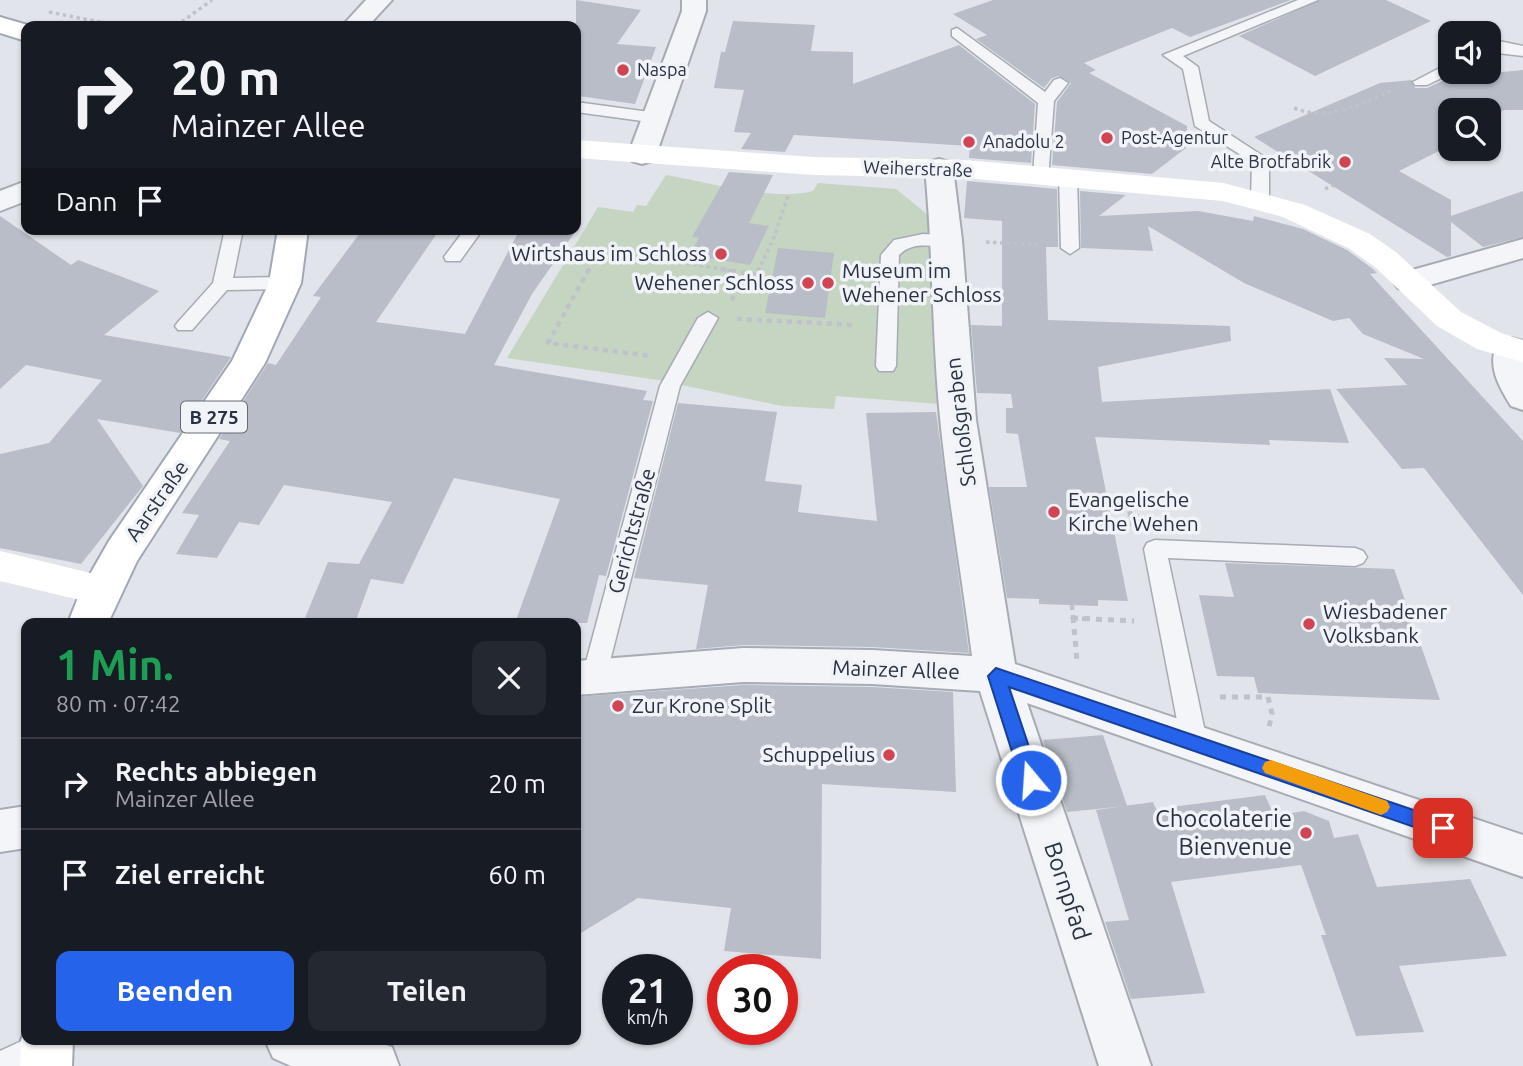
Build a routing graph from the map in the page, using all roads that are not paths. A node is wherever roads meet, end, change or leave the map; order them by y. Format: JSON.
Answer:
{"nodes":[{"id":1,"x":380,"y":0,"type":"edge"},
{"id":2,"x":694,"y":0,"type":"edge"},
{"id":3,"x":1311,"y":0,"type":"edge"},
{"id":4,"x":359,"y":21,"type":"edge"},
{"id":5,"x":957,"y":33,"type":"dead end"},
{"id":6,"x":1501,"y":46,"type":"edge"},
{"id":7,"x":1523,"y":51,"type":"edge"},
{"id":8,"x":1438,"y":74,"type":"edge"},
{"id":9,"x":1421,"y":82,"type":"road end"},
{"id":10,"x":1060,"y":83,"type":"dead end"},
{"id":11,"x":1046,"y":101,"type":"junction"},
{"id":12,"x":581,"y":108,"type":"edge"},
{"id":13,"x":657,"y":118,"type":"junction"},
{"id":14,"x":581,"y":149,"type":"edge"},
{"id":15,"x":642,"y":155,"type":"junction"},
{"id":16,"x":939,"y":168,"type":"junction"},
{"id":17,"x":1055,"y":176,"type":"junction"},
{"id":18,"x":21,"y":192,"type":"edge"},
{"id":19,"x":1260,"y":200,"type":"junction"},
{"id":20,"x":0,"y":202,"type":"edge"},
{"id":21,"x":233,"y":235,"type":"edge"},
{"id":22,"x":292,"y":235,"type":"edge"},
{"id":23,"x":470,"y":235,"type":"edge"},
{"id":24,"x":947,"y":240,"type":"junction"},
{"id":25,"x":1070,"y":247,"type":"dead end"},
{"id":26,"x":1523,"y":248,"type":"edge"},
{"id":27,"x":453,"y":257,"type":"dead end"},
{"id":28,"x":1409,"y":281,"type":"junction"},
{"id":29,"x":285,"y":283,"type":"junction"},
{"id":30,"x":222,"y":284,"type":"junction"},
{"id":31,"x":708,"y":318,"type":"road end"},
{"id":32,"x":185,"y":326,"type":"dead end"},
{"id":33,"x":1517,"y":350,"type":"edge"},
{"id":34,"x":886,"y":366,"type":"dead end"},
{"id":35,"x":1523,"y":398,"type":"edge"},
{"id":36,"x":1355,"y":557,"type":"dead end"},
{"id":37,"x":0,"y":566,"type":"edge"},
{"id":38,"x":95,"y":606,"type":"edge"},
{"id":39,"x":996,"y":676,"type":"junction"},
{"id":40,"x":585,"y":677,"type":"edge"},
{"id":41,"x":1194,"y":741,"type":"junction"},
{"id":42,"x":21,"y":828,"type":"edge"},
{"id":43,"x":0,"y":831,"type":"edge"},
{"id":44,"x":1522,"y":862,"type":"edge"},
{"id":45,"x":307,"y":1045,"type":"edge"},
{"id":46,"x":47,"y":1050,"type":"edge"},
{"id":47,"x":2,"y":1066,"type":"edge"},
{"id":48,"x":373,"y":1066,"type":"edge"},
{"id":49,"x":1125,"y":1066,"type":"edge"}],
"edges":[{"from":1,"to":4,"type":"street"},
{"from":2,"to":13,"type":"street"},
{"from":3,"to":19,"type":"lane"},
{"from":5,"to":11,"type":"lane"},
{"from":6,"to":7,"type":"lane"},
{"from":8,"to":9,"type":"lane"},
{"from":10,"to":11,"type":"lane"},
{"from":11,"to":17,"type":"lane"},
{"from":12,"to":13,"type":"lane"},
{"from":13,"to":15,"type":"street"},
{"from":14,"to":15,"type":"main road","name":"Weiherstraße"},
{"from":15,"to":16,"type":"main road","name":"Weiherstraße"},
{"from":16,"to":17,"type":"main road","name":"Weiherstraße"},
{"from":16,"to":24,"type":"street","name":"Schloßgraben"},
{"from":17,"to":19,"type":"main road","name":"Weiherstraße"},
{"from":17,"to":25,"type":"lane"},
{"from":18,"to":20,"type":"street"},
{"from":19,"to":28,"type":"main road","name":"Weiherstraße"},
{"from":21,"to":30,"type":"lane"},
{"from":22,"to":29,"type":"main road","name":"Aarstraße","number":"B 275"},
{"from":23,"to":27,"type":"lane"},
{"from":24,"to":34,"type":"lane"},
{"from":24,"to":39,"type":"street","name":"Schloßgraben"},
{"from":26,"to":28,"type":"street"},
{"from":28,"to":33,"type":"main road","name":"Weiherstraße"},
{"from":29,"to":30,"type":"lane"},
{"from":29,"to":38,"type":"main road","name":"Aarstraße","number":"B 275"},
{"from":30,"to":32,"type":"lane"},
{"from":31,"to":40,"type":"lane","name":"Gerichtstraße"},
{"from":33,"to":35,"type":"street","name":"Weiherstraße"},
{"from":36,"to":41,"type":"lane"},
{"from":37,"to":38,"type":"main road"},
{"from":39,"to":40,"type":"street","name":"Mainzer Allee"},
{"from":39,"to":41,"type":"street","name":"Mainzer Allee"},
{"from":39,"to":49,"type":"street","name":"Bornpfad"},
{"from":41,"to":44,"type":"street","name":"Mainzer Allee"},
{"from":42,"to":43,"type":"street"},
{"from":45,"to":48,"type":"street"},
{"from":46,"to":47,"type":"lane"}]}
